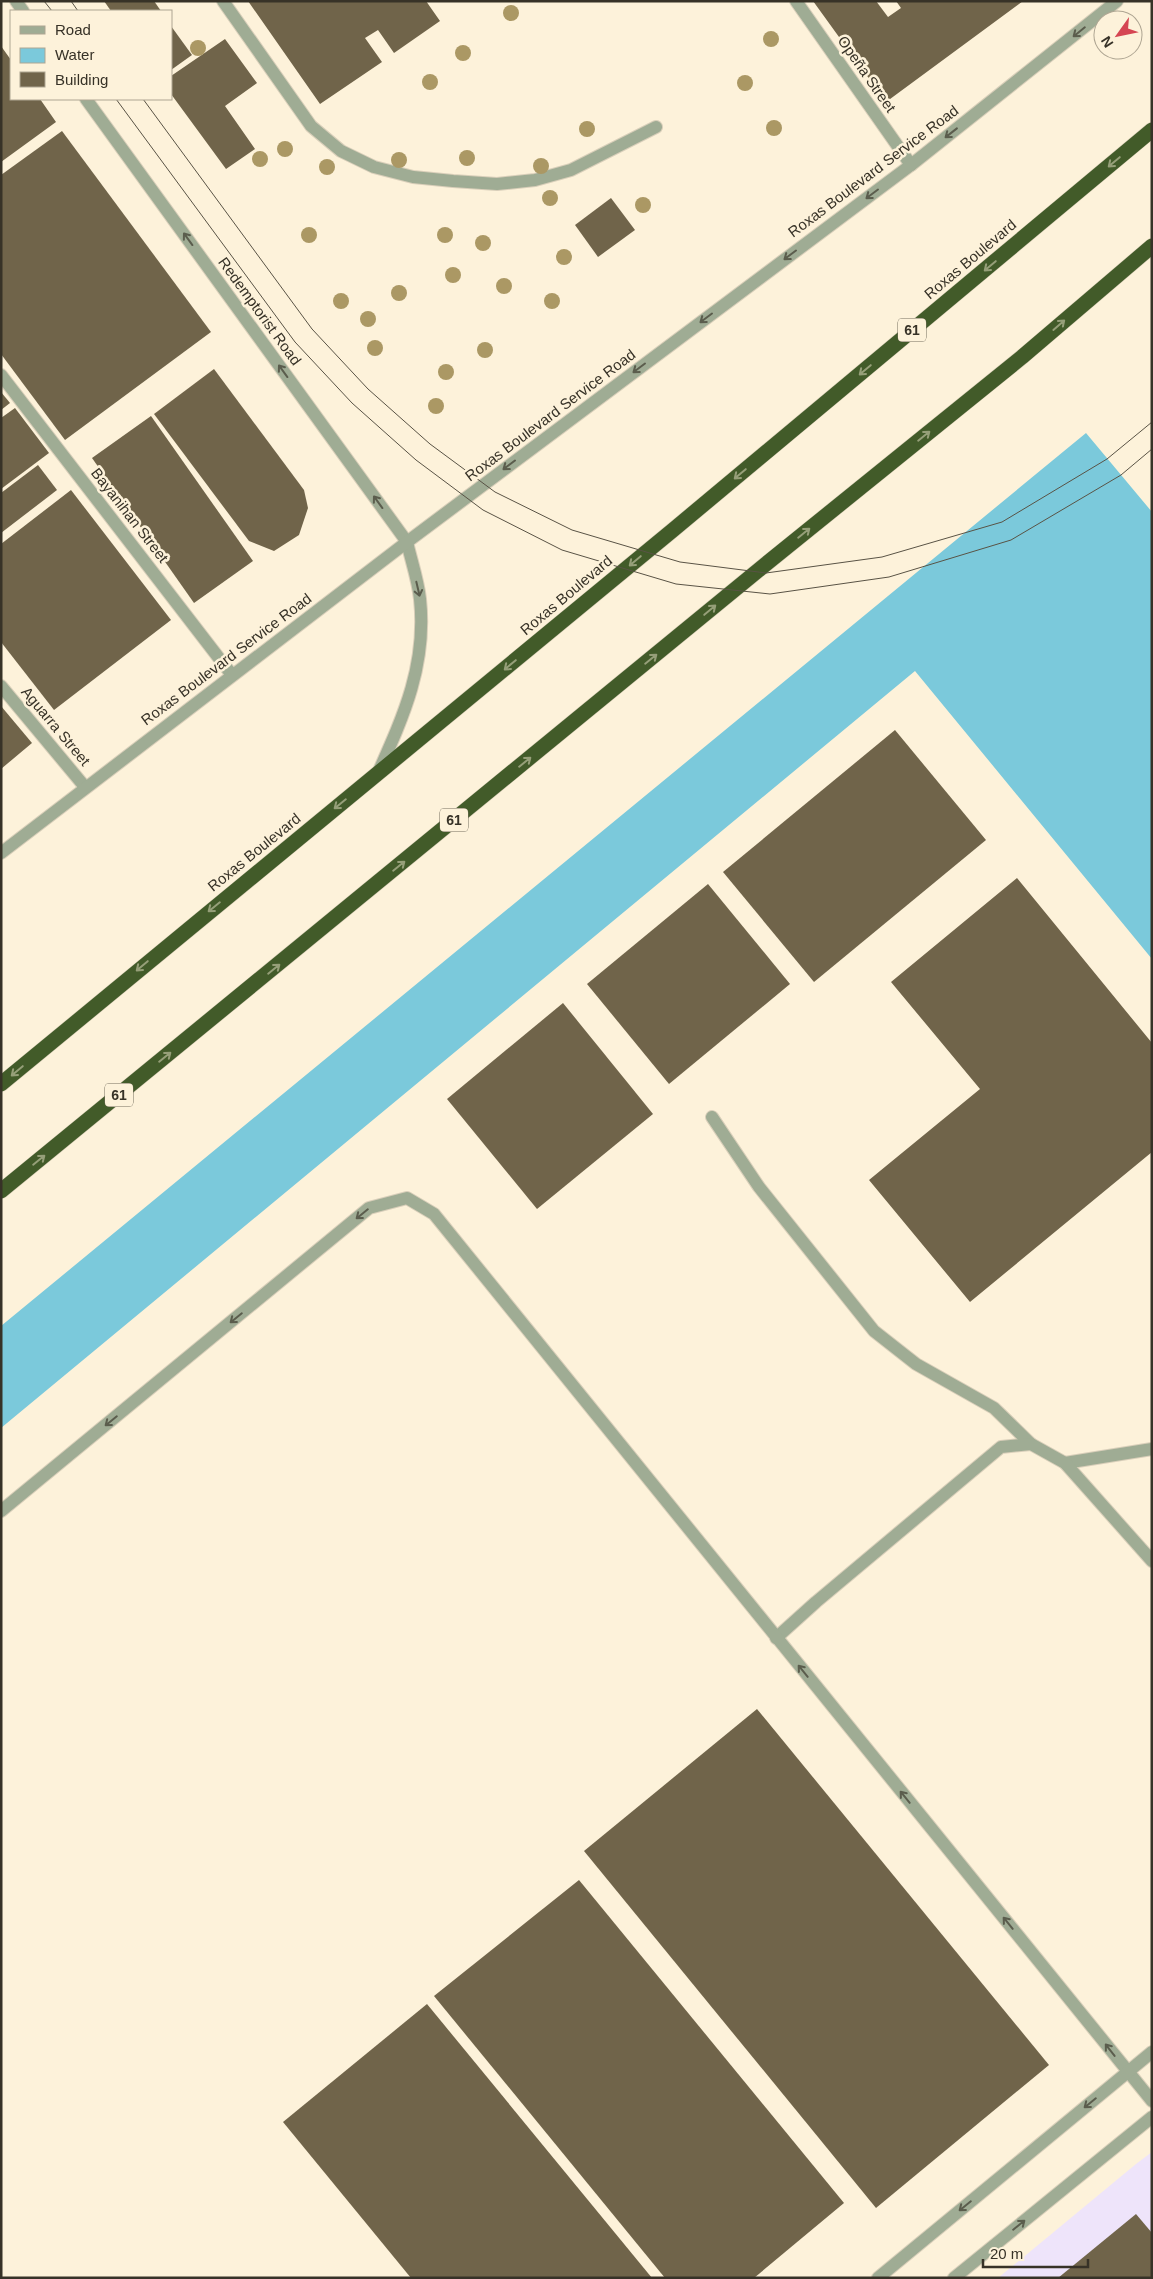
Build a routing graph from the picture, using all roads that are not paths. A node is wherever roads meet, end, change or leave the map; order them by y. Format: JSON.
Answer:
{"nodes":[{"id":1,"x":222,"y":1,"type":"edge"},
{"id":2,"x":796,"y":1,"type":"edge"},
{"id":3,"x":1117,"y":1,"type":"edge"},
{"id":4,"x":87,"y":100,"type":"edge"},
{"id":5,"x":656,"y":127,"type":"dead end"},
{"id":6,"x":1152,"y":130,"type":"edge"},
{"id":7,"x":911,"y":165,"type":"junction"},
{"id":8,"x":1152,"y":246,"type":"edge"},
{"id":9,"x":1,"y":375,"type":"edge"},
{"id":10,"x":407,"y":542,"type":"junction"},
{"id":11,"x":232,"y":675,"type":"junction"},
{"id":12,"x":1,"y":686,"type":"edge"},
{"id":13,"x":378,"y":774,"type":"junction"},
{"id":14,"x":86,"y":787,"type":"junction"},
{"id":15,"x":1,"y":853,"type":"edge"},
{"id":16,"x":1,"y":1084,"type":"edge"},
{"id":17,"x":712,"y":1117,"type":"dead end"},
{"id":18,"x":1,"y":1191,"type":"edge"},
{"id":19,"x":1031,"y":1444,"type":"junction"},
{"id":20,"x":1152,"y":1449,"type":"edge"},
{"id":21,"x":1065,"y":1463,"type":"junction"},
{"id":22,"x":1,"y":1511,"type":"edge"},
{"id":23,"x":1152,"y":1562,"type":"edge"},
{"id":24,"x":776,"y":1638,"type":"junction"},
{"id":25,"x":1152,"y":2052,"type":"edge"},
{"id":26,"x":1128,"y":2072,"type":"junction"},
{"id":27,"x":1152,"y":2101,"type":"edge"},
{"id":28,"x":1152,"y":2117,"type":"edge"},
{"id":29,"x":878,"y":2278,"type":"edge"},
{"id":30,"x":954,"y":2278,"type":"edge"}],
"edges":[{"from":1,"to":5,"type":"street"},
{"from":2,"to":7,"type":"street","name":"Opeña Street"},
{"from":3,"to":7,"type":"street","name":"Roxas Boulevard Service Road","one_way":true},
{"from":10,"to":4,"type":"street","name":"Redemptorist Road","one_way":true},
{"from":6,"to":13,"type":"highway","name":"Roxas Boulevard","number":"61","one_way":true},
{"from":7,"to":10,"type":"street","name":"Roxas Boulevard Service Road","one_way":true},
{"from":18,"to":8,"type":"highway","number":"61","one_way":true},
{"from":9,"to":11,"type":"street","name":"Bayanihan Street"},
{"from":10,"to":11,"type":"street","name":"Roxas Boulevard Service Road"},
{"from":10,"to":13,"type":"street","one_way":true},
{"from":11,"to":14,"type":"street","name":"Roxas Boulevard Service Road"},
{"from":12,"to":14,"type":"street","name":"Aguarra Street"},
{"from":13,"to":16,"type":"highway","name":"Roxas Boulevard","number":"61","one_way":true},
{"from":14,"to":15,"type":"street","name":"Roxas Boulevard Service Road"},
{"from":17,"to":19,"type":"street"},
{"from":19,"to":21,"type":"street"},
{"from":19,"to":24,"type":"street"},
{"from":20,"to":21,"type":"street"},
{"from":21,"to":23,"type":"street"},
{"from":24,"to":22,"type":"street","one_way":true},
{"from":26,"to":24,"type":"street","one_way":true},
{"from":25,"to":26,"type":"street"},
{"from":26,"to":27,"type":"street"},
{"from":26,"to":29,"type":"street","one_way":true},
{"from":30,"to":28,"type":"street","one_way":true}]}
